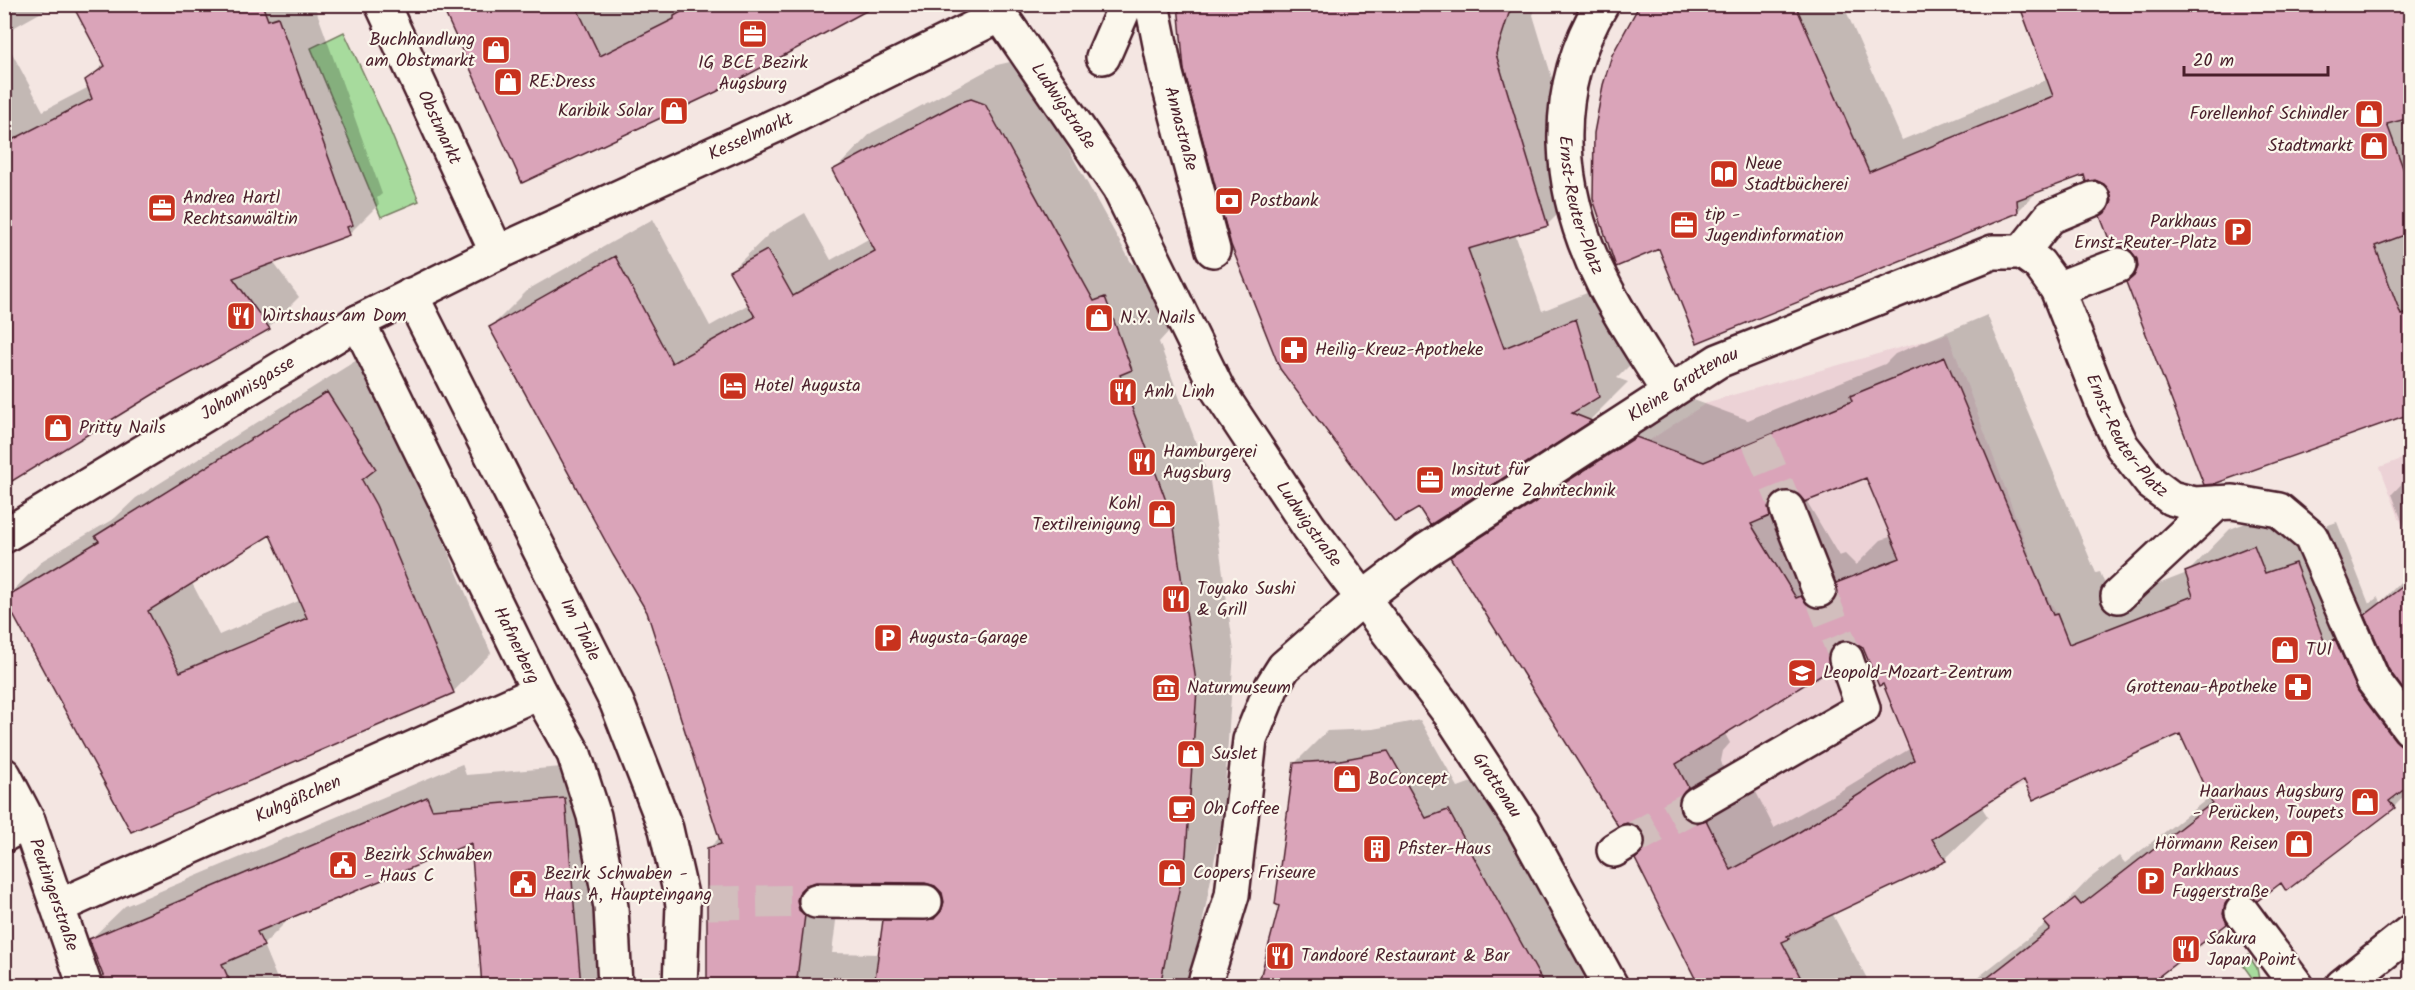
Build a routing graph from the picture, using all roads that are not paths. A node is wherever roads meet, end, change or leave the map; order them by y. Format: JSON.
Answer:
{"nodes":[{"id":1,"x":382,"y":4,"type":"edge"},
{"id":2,"x":1126,"y":4,"type":"edge"},
{"id":3,"x":1152,"y":4,"type":"edge"},
{"id":4,"x":1602,"y":4,"type":"edge"},
{"id":5,"x":997,"y":10,"type":"edge"},
{"id":6,"x":1103,"y":57,"type":"dead end"},
{"id":7,"x":2093,"y":198,"type":"dead end"},
{"id":8,"x":1214,"y":250,"type":"dead end"},
{"id":9,"x":497,"y":253,"type":"junction"},
{"id":10,"x":2119,"y":265,"type":"dead end"},
{"id":11,"x":2039,"y":268,"type":"junction"},
{"id":12,"x":411,"y":295,"type":"junction"},
{"id":13,"x":358,"y":322,"type":"junction"},
{"id":14,"x":1669,"y":393,"type":"junction"},
{"id":15,"x":2217,"y":503,"type":"junction"},
{"id":16,"x":1787,"y":510,"type":"tunnel mouth"},
{"id":17,"x":4,"y":536,"type":"edge"},
{"id":18,"x":1819,"y":590,"type":"tunnel mouth"},
{"id":19,"x":2118,"y":596,"type":"dead end"},
{"id":20,"x":1362,"y":599,"type":"junction"},
{"id":21,"x":1846,"y":659,"type":"tunnel mouth"},
{"id":22,"x":539,"y":692,"type":"junction"},
{"id":23,"x":2410,"y":729,"type":"edge"},
{"id":24,"x":4,"y":775,"type":"edge"},
{"id":25,"x":1697,"y":804,"type":"tunnel mouth"},
{"id":26,"x":16,"y":828,"type":"edge"},
{"id":27,"x":816,"y":901,"type":"tunnel mouth"},
{"id":28,"x":925,"y":902,"type":"dead end"},
{"id":29,"x":59,"y":906,"type":"junction"},
{"id":30,"x":2242,"y":912,"type":"dead end"},
{"id":31,"x":2410,"y":932,"type":"edge"},
{"id":32,"x":85,"y":986,"type":"edge"},
{"id":33,"x":615,"y":986,"type":"edge"},
{"id":34,"x":680,"y":986,"type":"edge"},
{"id":35,"x":1204,"y":986,"type":"edge"},
{"id":36,"x":1611,"y":986,"type":"edge"},
{"id":37,"x":2297,"y":986,"type":"edge"},
{"id":38,"x":2342,"y":986,"type":"edge"}],
"edges":[{"from":1,"to":9,"type":"street","name":"Obstmarkt"},
{"from":2,"to":6,"type":"street"},
{"from":3,"to":8,"type":"street","name":"Annastraße"},
{"from":4,"to":14,"type":"street","name":"Ernst-Reuter-Platz"},
{"from":5,"to":9,"type":"street","name":"Kesselmarkt"},
{"from":5,"to":20,"type":"street","name":"Ludwigstraße"},
{"from":7,"to":11,"type":"street"},
{"from":9,"to":12,"type":"street","name":"Johannisgasse"},
{"from":10,"to":11,"type":"street"},
{"from":11,"to":14,"type":"street","name":"Kleine Grottenau"},
{"from":11,"to":15,"type":"street","name":"Ernst-Reuter-Platz"},
{"from":12,"to":13,"type":"street","name":"Johannisgasse"},
{"from":12,"to":34,"type":"street","name":"Im Thäle"},
{"from":13,"to":17,"type":"street","name":"Johannisgasse"},
{"from":13,"to":22,"type":"street","name":"Hafnerberg"},
{"from":14,"to":20,"type":"street","name":"Kleine Grottenau"},
{"from":15,"to":19,"type":"street"},
{"from":15,"to":23,"type":"street","name":"Ernst-Reuter-Platz"},
{"from":16,"to":18,"type":"street"},
{"from":20,"to":35,"type":"street"},
{"from":20,"to":36,"type":"street","name":"Grottenau"},
{"from":21,"to":25,"type":"street"},
{"from":22,"to":29,"type":"street","name":"Kuhgäßchen"},
{"from":22,"to":33,"type":"street","name":"Hafnerberg"},
{"from":24,"to":26,"type":"street","name":"Peutingerstraße"},
{"from":26,"to":29,"type":"street","name":"Peutingerstraße"},
{"from":27,"to":28,"type":"street"},
{"from":29,"to":32,"type":"street","name":"Peutingerstraße"},
{"from":30,"to":37,"type":"street"},
{"from":31,"to":38,"type":"street"}]}
